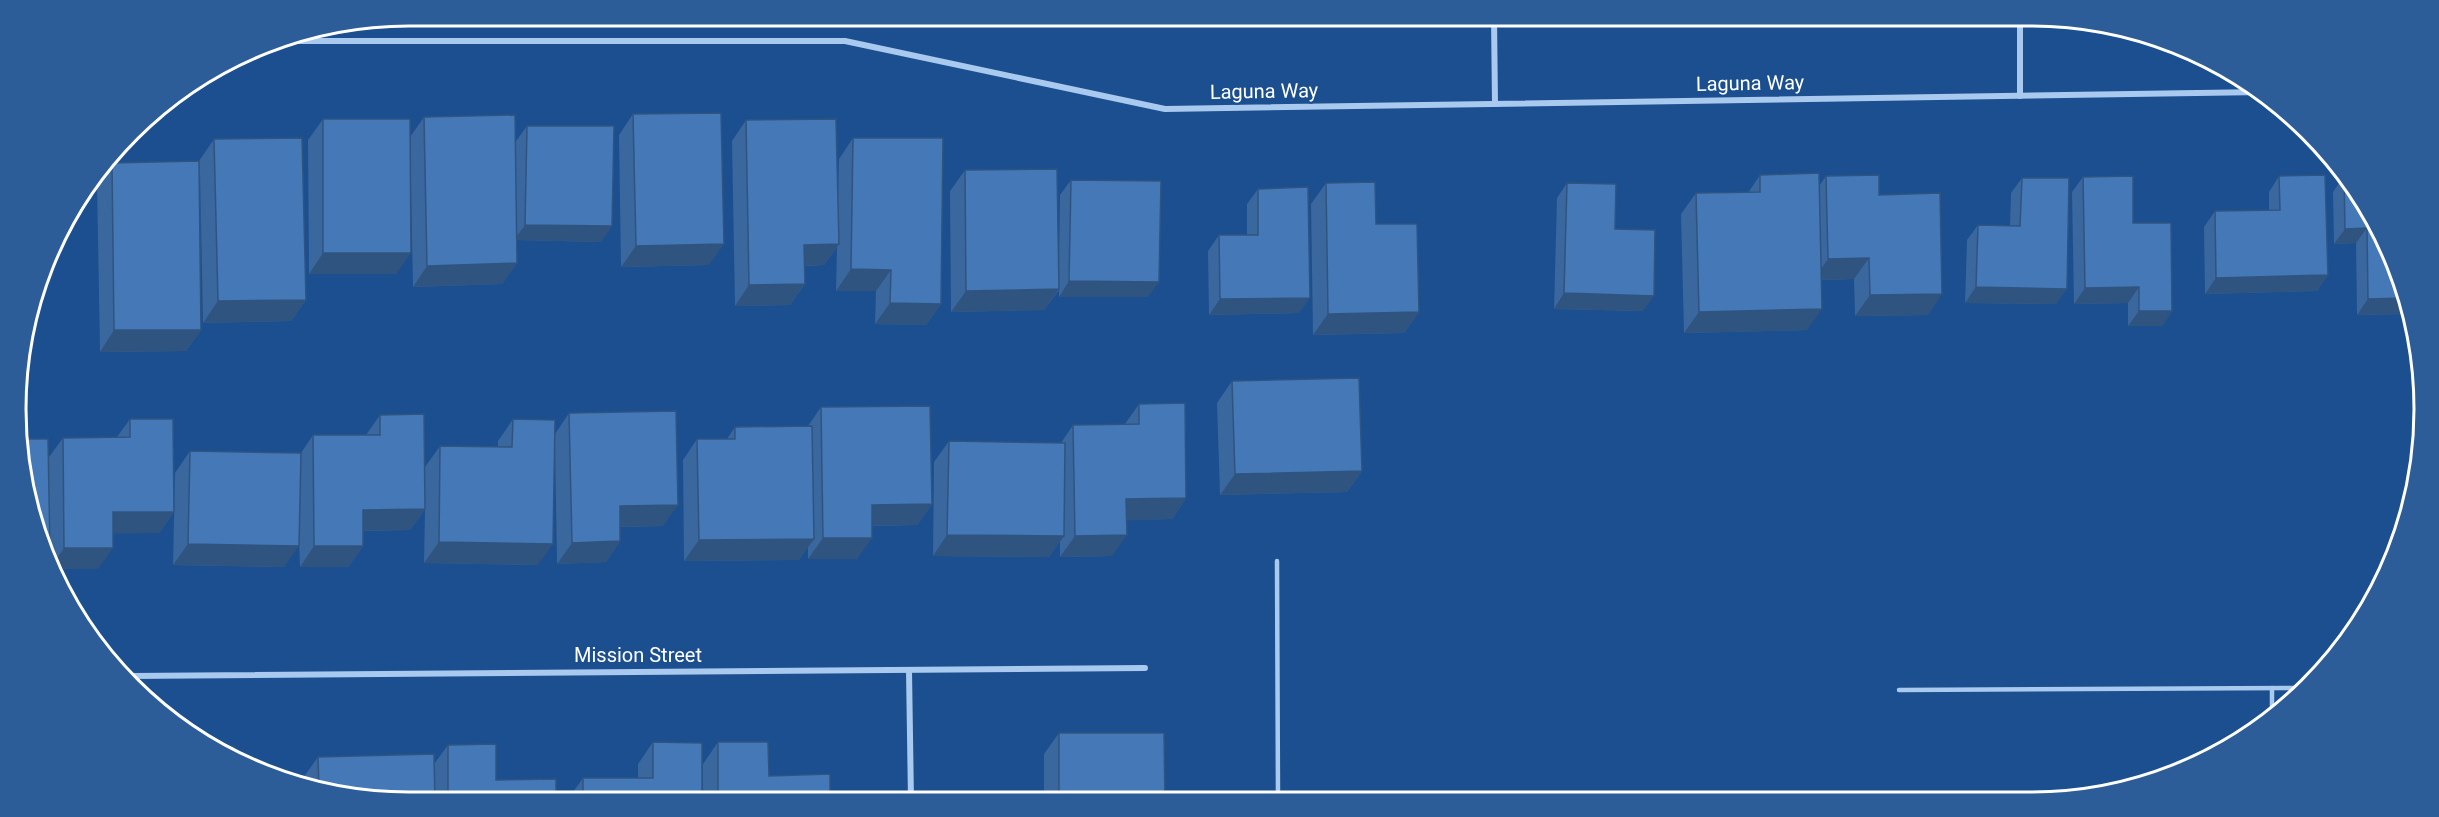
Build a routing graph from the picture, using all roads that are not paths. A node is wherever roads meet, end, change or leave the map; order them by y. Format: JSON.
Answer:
{"nodes":[{"id":1,"x":1494,"y":26,"type":"edge"},
{"id":2,"x":2020,"y":26,"type":"edge"},
{"id":3,"x":302,"y":41,"type":"edge"},
{"id":4,"x":2246,"y":92,"type":"edge"},
{"id":5,"x":2020,"y":96,"type":"junction"},
{"id":6,"x":1496,"y":104,"type":"junction"},
{"id":7,"x":1277,"y":561,"type":"dead end"},
{"id":8,"x":1145,"y":668,"type":"dead end"},
{"id":9,"x":909,"y":670,"type":"junction"},
{"id":10,"x":135,"y":676,"type":"edge"},
{"id":11,"x":2272,"y":688,"type":"junction"},
{"id":12,"x":2291,"y":688,"type":"edge"},
{"id":13,"x":1899,"y":690,"type":"dead end"},
{"id":14,"x":2272,"y":705,"type":"edge"},
{"id":15,"x":911,"y":792,"type":"edge"},
{"id":16,"x":1278,"y":792,"type":"edge"}],
"edges":[{"from":1,"to":6,"type":"street"},
{"from":2,"to":5,"type":"street"},
{"from":3,"to":6,"type":"street","name":"Laguna Way"},
{"from":4,"to":5,"type":"street","name":"Laguna Way"},
{"from":5,"to":6,"type":"street","name":"Laguna Way"},
{"from":7,"to":16,"type":"lane"},
{"from":8,"to":9,"type":"street","name":"Mission Street"},
{"from":9,"to":10,"type":"street","name":"Mission Street"},
{"from":9,"to":15,"type":"street"},
{"from":11,"to":12,"type":"lane"},
{"from":11,"to":13,"type":"lane"},
{"from":11,"to":14,"type":"lane"}]}
